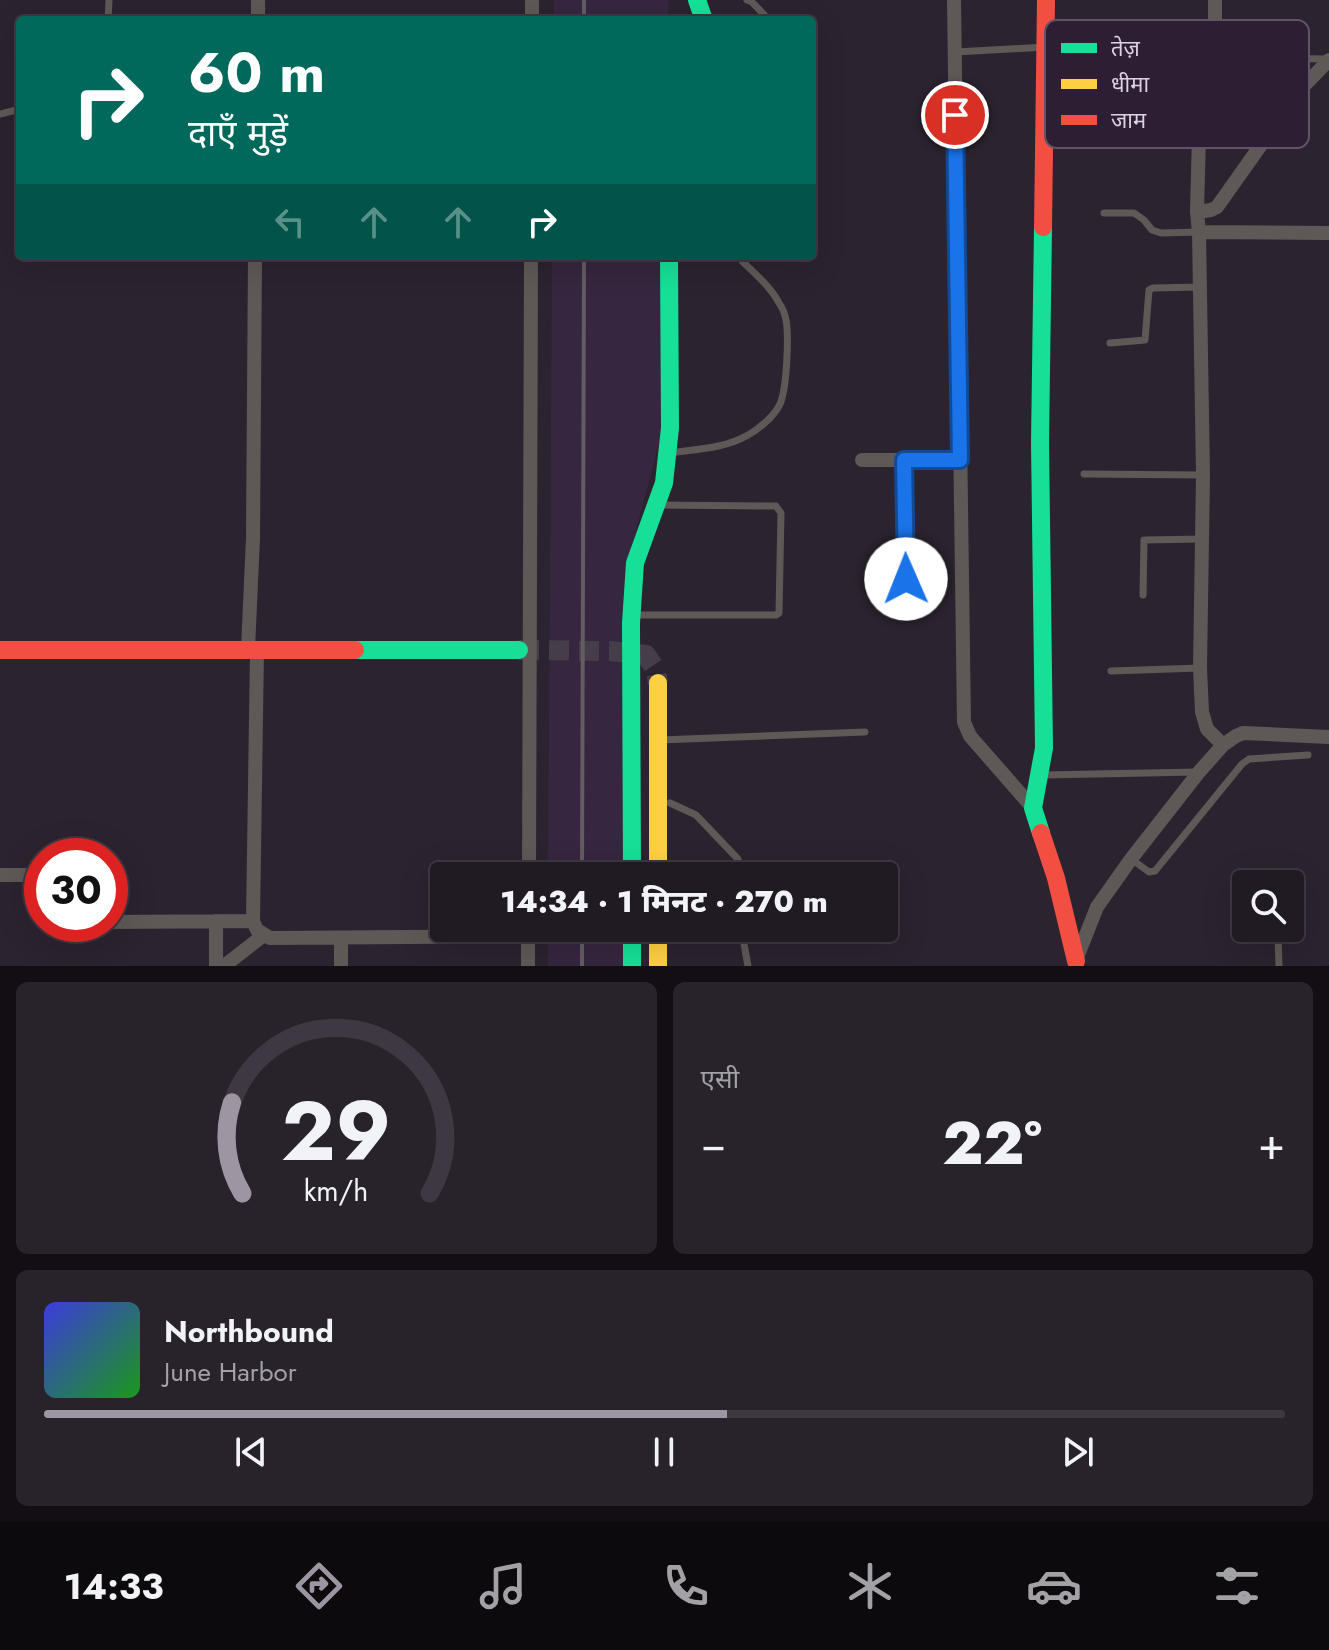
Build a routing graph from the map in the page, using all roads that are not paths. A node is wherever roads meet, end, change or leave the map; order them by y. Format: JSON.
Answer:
{"nodes":[{"id":1,"x":747,"y":0,"type":"edge"},
{"id":2,"x":954,"y":0,"type":"edge"},
{"id":3,"x":1215,"y":0,"type":"edge"},
{"id":4,"x":765,"y":16,"type":"edge"},
{"id":5,"x":1213,"y":20,"type":"edge"},
{"id":6,"x":1045,"y":47,"type":"edge"},
{"id":7,"x":954,"y":52,"type":"junction"},
{"id":8,"x":1309,"y":59,"type":"edge"},
{"id":9,"x":1329,"y":59,"type":"edge"},
{"id":10,"x":1309,"y":80,"type":"edge"},
{"id":11,"x":1045,"y":113,"type":"edge"},
{"id":12,"x":1202,"y":148,"type":"edge"},
{"id":13,"x":1259,"y":148,"type":"edge"},
{"id":14,"x":1197,"y":212,"type":"junction"},
{"id":15,"x":1104,"y":213,"type":"dead end"},
{"id":16,"x":1199,"y":232,"type":"junction"},
{"id":17,"x":1329,"y":233,"type":"edge"},
{"id":18,"x":255,"y":260,"type":"edge"},
{"id":19,"x":531,"y":260,"type":"edge"},
{"id":20,"x":669,"y":260,"type":"edge"},
{"id":21,"x":742,"y":261,"type":"dead end"},
{"id":22,"x":1199,"y":287,"type":"junction"},
{"id":23,"x":1110,"y":343,"type":"dead end"},
{"id":24,"x":667,"y":454,"type":"junction"},
{"id":25,"x":862,"y":460,"type":"dead end"},
{"id":26,"x":904,"y":460,"type":"junction"},
{"id":27,"x":960,"y":460,"type":"junction"},
{"id":28,"x":1084,"y":474,"type":"dead end"},
{"id":29,"x":1203,"y":475,"type":"junction"},
{"id":30,"x":657,"y":505,"type":"junction"},
{"id":31,"x":1202,"y":539,"type":"junction"},
{"id":32,"x":906,"y":579,"type":"dead end"},
{"id":33,"x":1143,"y":595,"type":"dead end"},
{"id":34,"x":631,"y":615,"type":"junction"},
{"id":35,"x":0,"y":650,"type":"edge"},
{"id":36,"x":252,"y":650,"type":"junction"},
{"id":37,"x":519,"y":650,"type":"tunnel mouth"},
{"id":38,"x":1200,"y":668,"type":"junction"},
{"id":39,"x":1111,"y":671,"type":"dead end"},
{"id":40,"x":658,"y":683,"type":"tunnel mouth"},
{"id":41,"x":865,"y":732,"type":"dead end"},
{"id":42,"x":1329,"y":737,"type":"edge"},
{"id":43,"x":658,"y":740,"type":"junction"},
{"id":44,"x":1223,"y":745,"type":"junction"},
{"id":45,"x":1308,"y":755,"type":"dead end"},
{"id":46,"x":1199,"y":772,"type":"junction"},
{"id":47,"x":1040,"y":775,"type":"junction"},
{"id":48,"x":670,"y":803,"type":"dead end"},
{"id":49,"x":1033,"y":808,"type":"junction"},
{"id":50,"x":1131,"y":859,"type":"junction"},
{"id":51,"x":529,"y":862,"type":"edge"},
{"id":52,"x":632,"y":862,"type":"edge"},
{"id":53,"x":658,"y":862,"type":"edge"},
{"id":54,"x":739,"y":862,"type":"edge"},
{"id":55,"x":0,"y":875,"type":"edge"},
{"id":56,"x":24,"y":875,"type":"edge"},
{"id":57,"x":216,"y":921,"type":"junction"},
{"id":58,"x":253,"y":921,"type":"junction"},
{"id":59,"x":128,"y":922,"type":"edge"},
{"id":60,"x":264,"y":935,"type":"junction"},
{"id":61,"x":430,"y":935,"type":"edge"},
{"id":62,"x":341,"y":938,"type":"junction"},
{"id":63,"x":528,"y":942,"type":"edge"},
{"id":64,"x":632,"y":942,"type":"edge"},
{"id":65,"x":658,"y":942,"type":"edge"},
{"id":66,"x":744,"y":942,"type":"edge"},
{"id":67,"x":1278,"y":942,"type":"edge"},
{"id":68,"x":1076,"y":964,"type":"edge"},
{"id":69,"x":216,"y":966,"type":"edge"},
{"id":70,"x":224,"y":966,"type":"edge"},
{"id":71,"x":341,"y":966,"type":"edge"},
{"id":72,"x":528,"y":966,"type":"edge"},
{"id":73,"x":632,"y":966,"type":"edge"},
{"id":74,"x":658,"y":966,"type":"edge"},
{"id":75,"x":748,"y":966,"type":"edge"},
{"id":76,"x":1279,"y":966,"type":"edge"}],
"edges":[{"from":1,"to":4,"type":"lane"},
{"from":2,"to":7,"type":"street"},
{"from":3,"to":5,"type":"street"},
{"from":6,"to":7,"type":"lane"},
{"from":7,"to":27,"type":"street"},
{"from":8,"to":9,"type":"lane"},
{"from":9,"to":10,"type":"street"},
{"from":11,"to":47,"type":"street"},
{"from":12,"to":14,"type":"street"},
{"from":13,"to":14,"type":"street"},
{"from":14,"to":16,"type":"street"},
{"from":15,"to":16,"type":"lane"},
{"from":16,"to":17,"type":"street"},
{"from":16,"to":22,"type":"street"},
{"from":18,"to":36,"type":"street"},
{"from":19,"to":51,"type":"street"},
{"from":20,"to":24,"type":"street"},
{"from":21,"to":24,"type":"lane"},
{"from":22,"to":23,"type":"lane"},
{"from":22,"to":29,"type":"street"},
{"from":24,"to":30,"type":"street"},
{"from":25,"to":26,"type":"street"},
{"from":26,"to":27,"type":"street"},
{"from":26,"to":32,"type":"street"},
{"from":27,"to":49,"type":"street"},
{"from":28,"to":29,"type":"lane"},
{"from":29,"to":31,"type":"street"},
{"from":30,"to":34,"type":"street"},
{"from":30,"to":34,"type":"lane"},
{"from":31,"to":33,"type":"lane"},
{"from":31,"to":38,"type":"street"},
{"from":34,"to":52,"type":"street"},
{"from":35,"to":36,"type":"street"},
{"from":36,"to":37,"type":"street"},
{"from":36,"to":58,"type":"street"},
{"from":38,"to":39,"type":"lane"},
{"from":38,"to":44,"type":"street"},
{"from":40,"to":43,"type":"street"},
{"from":41,"to":43,"type":"lane"},
{"from":42,"to":44,"type":"street"},
{"from":43,"to":53,"type":"street"},
{"from":44,"to":46,"type":"street"},
{"from":45,"to":50,"type":"lane"},
{"from":46,"to":47,"type":"lane"},
{"from":46,"to":50,"type":"street"},
{"from":47,"to":49,"type":"street"},
{"from":48,"to":54,"type":"lane"},
{"from":49,"to":68,"type":"street"},
{"from":50,"to":68,"type":"street"},
{"from":55,"to":56,"type":"street"},
{"from":57,"to":58,"type":"street"},
{"from":57,"to":59,"type":"street"},
{"from":57,"to":69,"type":"street"},
{"from":58,"to":60,"type":"street"},
{"from":60,"to":62,"type":"street"},
{"from":60,"to":70,"type":"street"},
{"from":61,"to":62,"type":"street"},
{"from":62,"to":71,"type":"street"},
{"from":63,"to":72,"type":"street"},
{"from":64,"to":73,"type":"street"},
{"from":65,"to":74,"type":"street"},
{"from":66,"to":75,"type":"lane"},
{"from":67,"to":76,"type":"lane"}]}
